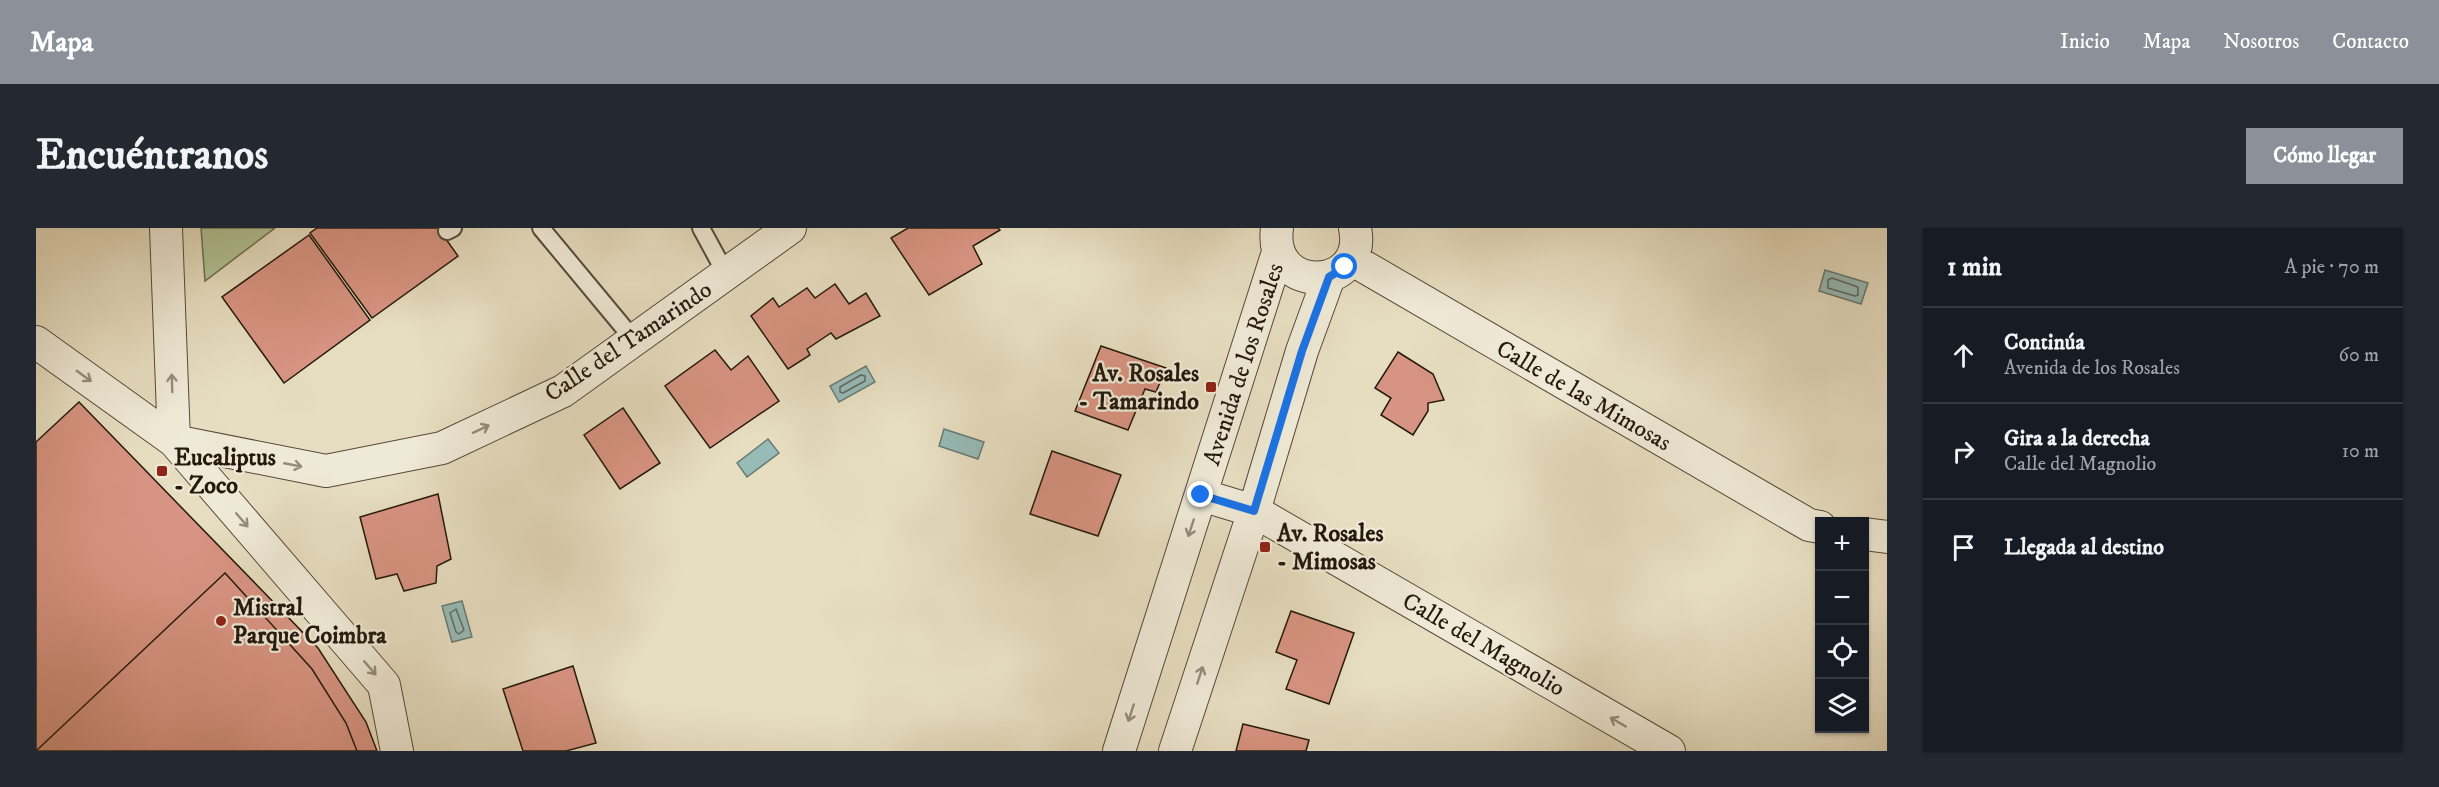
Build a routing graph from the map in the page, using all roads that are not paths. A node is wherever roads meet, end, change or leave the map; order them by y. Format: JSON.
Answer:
{"nodes":[{"id":1,"x":166,"y":228,"type":"edge"},
{"id":2,"x":542,"y":228,"type":"edge"},
{"id":3,"x":701,"y":228,"type":"edge"},
{"id":4,"x":790,"y":228,"type":"edge"},
{"id":5,"x":1355,"y":228,"type":"edge"},
{"id":6,"x":1275,"y":237,"type":"edge"},
{"id":7,"x":1340,"y":268,"type":"junction"},
{"id":8,"x":726,"y":274,"type":"junction"},
{"id":9,"x":634,"y":340,"type":"junction"},
{"id":10,"x":36,"y":342,"type":"edge"},
{"id":11,"x":174,"y":441,"type":"junction"},
{"id":12,"x":1201,"y":495,"type":"junction"},
{"id":13,"x":1254,"y":511,"type":"junction"},
{"id":14,"x":1815,"y":526,"type":"edge"},
{"id":15,"x":1869,"y":535,"type":"edge"},
{"id":16,"x":1887,"y":537,"type":"edge"},
{"id":17,"x":397,"y":751,"type":"edge"},
{"id":18,"x":1119,"y":751,"type":"edge"},
{"id":19,"x":1175,"y":751,"type":"edge"},
{"id":20,"x":1669,"y":751,"type":"edge"}],
"edges":[{"from":11,"to":1,"type":"street","one_way":true},
{"from":2,"to":9,"type":"lane"},
{"from":3,"to":8,"type":"lane"},
{"from":4,"to":8,"type":"street","name":"Calle del Tamarindo"},
{"from":5,"to":7,"type":"street"},
{"from":6,"to":7,"type":"street"},
{"from":6,"to":12,"type":"street","name":"Avenida de los Rosales"},
{"from":7,"to":13,"type":"street"},
{"from":7,"to":14,"type":"street","name":"Calle de las Mimosas"},
{"from":8,"to":9,"type":"street","name":"Calle del Tamarindo"},
{"from":11,"to":9,"type":"street","name":"Calle del Tamarindo","one_way":true},
{"from":10,"to":11,"type":"street","one_way":true},
{"from":11,"to":17,"type":"street","one_way":true},
{"from":12,"to":13,"type":"street","name":"Calle del Magnolio"},
{"from":12,"to":18,"type":"street","name":"Avenida de los Rosales","one_way":true},
{"from":19,"to":13,"type":"street","one_way":true},
{"from":20,"to":13,"type":"street","name":"Calle del Magnolio","one_way":true},
{"from":15,"to":16,"type":"street"}]}
